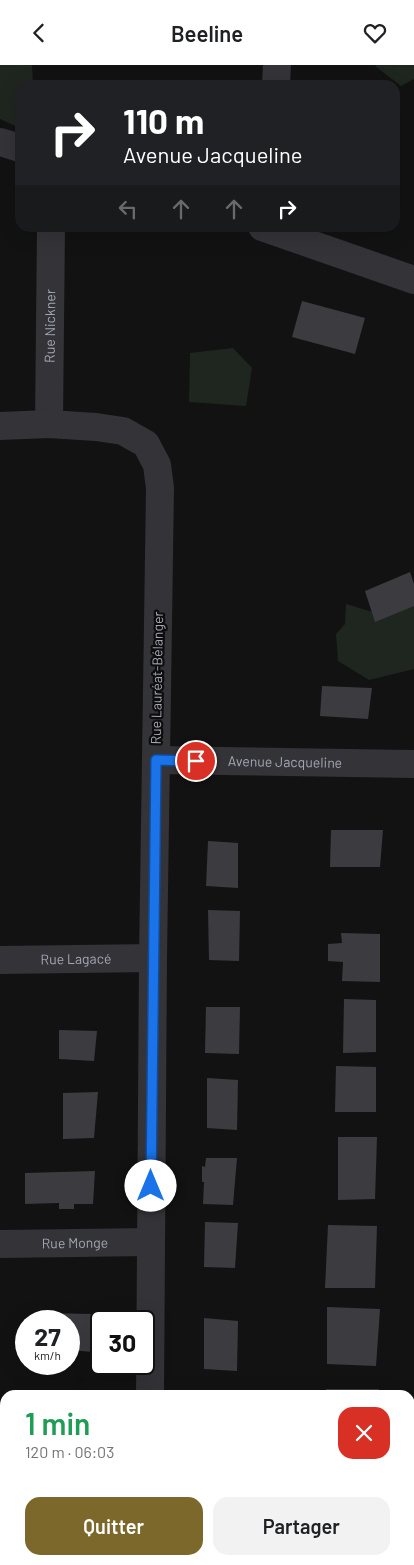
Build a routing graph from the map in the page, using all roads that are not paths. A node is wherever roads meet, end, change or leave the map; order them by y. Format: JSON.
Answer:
{"nodes":[{"id":1,"x":277,"y":65,"type":"edge"},
{"id":2,"x":276,"y":80,"type":"edge"},
{"id":3,"x":0,"y":142,"type":"edge"},
{"id":4,"x":15,"y":146,"type":"edge"},
{"id":5,"x":51,"y":232,"type":"edge"},
{"id":6,"x":278,"y":232,"type":"edge"},
{"id":7,"x":414,"y":281,"type":"edge"},
{"id":8,"x":49,"y":425,"type":"junction"},
{"id":9,"x":0,"y":426,"type":"edge"},
{"id":10,"x":156,"y":760,"type":"junction"},
{"id":11,"x":414,"y":764,"type":"edge"},
{"id":12,"x":153,"y":958,"type":"junction"},
{"id":13,"x":0,"y":960,"type":"edge"},
{"id":14,"x":151,"y":1243,"type":"junction"},
{"id":15,"x":0,"y":1244,"type":"edge"},
{"id":16,"x":150,"y":1390,"type":"edge"}],
"edges":[{"from":1,"to":2,"type":"street"},
{"from":3,"to":4,"type":"street"},
{"from":5,"to":8,"type":"street","name":"Rue Nickner"},
{"from":6,"to":7,"type":"street"},
{"from":8,"to":9,"type":"street","name":"Rue Lauréat-Bélanger"},
{"from":8,"to":10,"type":"street","name":"Rue Lauréat-Bélanger"},
{"from":10,"to":11,"type":"street","name":"Avenue Jacqueline"},
{"from":10,"to":12,"type":"street","name":"Rue Lauréat-Bélanger"},
{"from":12,"to":13,"type":"street","name":"Rue Lagacé"},
{"from":12,"to":14,"type":"street","name":"Rue Lauréat-Bélanger"},
{"from":14,"to":15,"type":"street","name":"Rue Monge"},
{"from":14,"to":16,"type":"street","name":"Rue Lauréat-Bélanger"}]}
